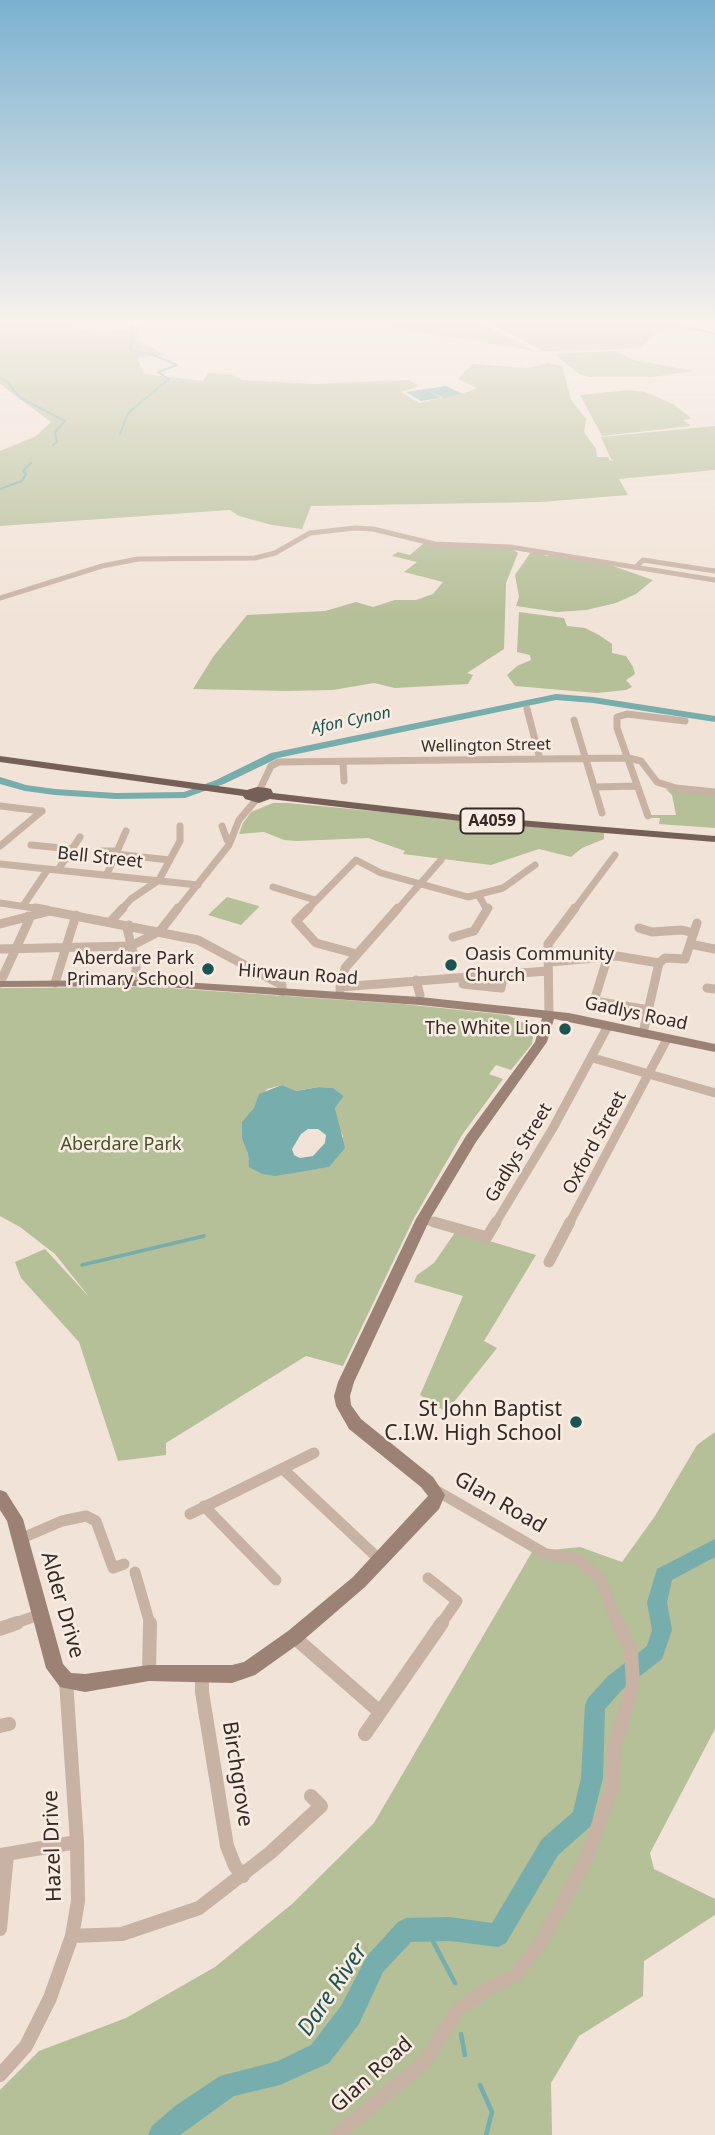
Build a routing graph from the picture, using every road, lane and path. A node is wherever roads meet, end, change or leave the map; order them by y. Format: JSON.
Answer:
{"nodes":[{"id":1,"x":636,"y":566,"type":"junction"},
{"id":2,"x":713,"y":571,"type":"edge"},
{"id":3,"x":715,"y":580,"type":"edge"},
{"id":4,"x":0,"y":598,"type":"edge"},
{"id":5,"x":527,"y":709,"type":"dead end"},
{"id":6,"x":574,"y":720,"type":"dead end"},
{"id":7,"x":685,"y":721,"type":"dead end"},
{"id":8,"x":628,"y":758,"type":"junction"},
{"id":9,"x":0,"y":759,"type":"edge"},
{"id":10,"x":540,"y":759,"type":"junction"},
{"id":11,"x":584,"y":759,"type":"junction"},
{"id":12,"x":343,"y":762,"type":"junction"},
{"id":13,"x":344,"y":781,"type":"dead end"},
{"id":14,"x":638,"y":786,"type":"junction"},
{"id":15,"x":594,"y":787,"type":"junction"},
{"id":16,"x":715,"y":792,"type":"edge"},
{"id":17,"x":258,"y":795,"type":"junction"},
{"id":18,"x":2,"y":808,"type":"edge"},
{"id":19,"x":602,"y":813,"type":"dead end"},
{"id":20,"x":648,"y":816,"type":"dead end"},
{"id":21,"x":180,"y":826,"type":"dead end"},
{"id":22,"x":222,"y":826,"type":"dead end"},
{"id":23,"x":126,"y":831,"type":"dead end"},
{"id":24,"x":80,"y":837,"type":"dead end"},
{"id":25,"x":715,"y":839,"type":"edge"},
{"id":26,"x":231,"y":840,"type":"junction"},
{"id":27,"x":31,"y":845,"type":"dead end"},
{"id":28,"x":0,"y":846,"type":"edge"},
{"id":29,"x":71,"y":849,"type":"junction"},
{"id":30,"x":98,"y":851,"type":"dead end"},
{"id":31,"x":116,"y":853,"type":"junction"},
{"id":32,"x":615,"y":855,"type":"dead end"},
{"id":33,"x":170,"y":860,"type":"junction"},
{"id":34,"x":441,"y":860,"type":"dead end"},
{"id":35,"x":0,"y":864,"type":"edge"},
{"id":36,"x":535,"y":865,"type":"dead end"},
{"id":37,"x":48,"y":869,"type":"junction"},
{"id":38,"x":58,"y":870,"type":"junction"},
{"id":39,"x":107,"y":874,"type":"junction"},
{"id":40,"x":159,"y":880,"type":"junction"},
{"id":41,"x":421,"y":884,"type":"junction"},
{"id":42,"x":198,"y":885,"type":"junction"},
{"id":43,"x":273,"y":887,"type":"dead end"},
{"id":44,"x":479,"y":896,"type":"junction"},
{"id":45,"x":315,"y":900,"type":"junction"},
{"id":46,"x":0,"y":902,"type":"edge"},
{"id":47,"x":23,"y":906,"type":"junction"},
{"id":48,"x":50,"y":911,"type":"junction"},
{"id":49,"x":76,"y":915,"type":"junction"},
{"id":50,"x":28,"y":916,"type":"junction"},
{"id":51,"x":111,"y":921,"type":"junction"},
{"id":52,"x":697,"y":923,"type":"dead end"},
{"id":53,"x":0,"y":924,"type":"edge"},
{"id":54,"x":129,"y":925,"type":"junction"},
{"id":55,"x":639,"y":928,"type":"dead end"},
{"id":56,"x":160,"y":931,"type":"junction"},
{"id":57,"x":694,"y":933,"type":"junction"},
{"id":58,"x":453,"y":937,"type":"dead end"},
{"id":59,"x":690,"y":944,"type":"junction"},
{"id":60,"x":132,"y":945,"type":"junction"},
{"id":61,"x":68,"y":946,"type":"junction"},
{"id":62,"x":15,"y":948,"type":"junction"},
{"id":63,"x":715,"y":948,"type":"edge"},
{"id":64,"x":0,"y":949,"type":"edge"},
{"id":65,"x":357,"y":954,"type":"junction"},
{"id":66,"x":608,"y":956,"type":"junction"},
{"id":67,"x":659,"y":963,"type":"junction"},
{"id":68,"x":549,"y":967,"type":"junction"},
{"id":69,"x":504,"y":972,"type":"junction"},
{"id":70,"x":416,"y":980,"type":"junction"},
{"id":71,"x":136,"y":982,"type":"junction"},
{"id":72,"x":55,"y":983,"type":"junction"},
{"id":73,"x":0,"y":984,"type":"edge"},
{"id":74,"x":463,"y":984,"type":"dead end"},
{"id":75,"x":340,"y":991,"type":"junction"},
{"id":76,"x":282,"y":992,"type":"junction"},
{"id":77,"x":420,"y":995,"type":"dead end"},
{"id":78,"x":650,"y":1010,"type":"junction"},
{"id":79,"x":549,"y":1015,"type":"junction"},
{"id":80,"x":608,"y":1026,"type":"junction"},
{"id":81,"x":643,"y":1034,"type":"junction"},
{"id":82,"x":667,"y":1039,"type":"junction"},
{"id":83,"x":715,"y":1048,"type":"edge"},
{"id":84,"x":593,"y":1058,"type":"junction"},
{"id":85,"x":649,"y":1074,"type":"junction"},
{"id":86,"x":715,"y":1093,"type":"edge"},
{"id":87,"x":423,"y":1219,"type":"junction"},
{"id":88,"x":549,"y":1262,"type":"dead end"},
{"id":89,"x":314,"y":1452,"type":"dead end"},
{"id":90,"x":284,"y":1470,"type":"junction"},
{"id":91,"x":437,"y":1491,"type":"junction"},
{"id":92,"x":0,"y":1497,"type":"edge"},
{"id":93,"x":204,"y":1506,"type":"junction"},
{"id":94,"x":190,"y":1514,"type":"dead end"},
{"id":95,"x":20,"y":1539,"type":"junction"},
{"id":96,"x":381,"y":1561,"type":"junction"},
{"id":97,"x":428,"y":1578,"type":"dead end"},
{"id":98,"x":276,"y":1580,"type":"dead end"},
{"id":99,"x":41,"y":1614,"type":"junction"},
{"id":100,"x":0,"y":1629,"type":"edge"},
{"id":101,"x":294,"y":1637,"type":"junction"},
{"id":102,"x":149,"y":1673,"type":"junction"},
{"id":103,"x":202,"y":1674,"type":"junction"},
{"id":104,"x":66,"y":1681,"type":"junction"},
{"id":105,"x":380,"y":1712,"type":"junction"},
{"id":106,"x":365,"y":1734,"type":"dead end"},
{"id":107,"x":311,"y":1796,"type":"dead end"},
{"id":108,"x":77,"y":1842,"type":"junction"},
{"id":109,"x":4,"y":1855,"type":"edge"},
{"id":110,"x":243,"y":1876,"type":"junction"},
{"id":111,"x":0,"y":1929,"type":"edge"},
{"id":112,"x":72,"y":1936,"type":"junction"},
{"id":113,"x":0,"y":2075,"type":"edge"},
{"id":114,"x":337,"y":2135,"type":"edge"}],
"edges":[{"from":1,"to":2,"type":"street"},
{"from":1,"to":3,"type":"street"},
{"from":1,"to":4,"type":"street"},
{"from":5,"to":10,"type":"street"},
{"from":6,"to":11,"type":"street"},
{"from":7,"to":8,"type":"street"},
{"from":8,"to":11,"type":"street","name":"Wellington Street"},
{"from":8,"to":14,"type":"street"},
{"from":8,"to":16,"type":"street"},
{"from":9,"to":17,"type":"main road","number":"A4059"},
{"from":10,"to":11,"type":"street","name":"Wellington Street"},
{"from":10,"to":12,"type":"street","name":"Wellington Street"},
{"from":11,"to":15,"type":"street"},
{"from":12,"to":13,"type":"street"},
{"from":12,"to":17,"type":"street","name":"Wellington Street"},
{"from":14,"to":15,"type":"street"},
{"from":14,"to":20,"type":"street"},
{"from":15,"to":19,"type":"street"},
{"from":17,"to":25,"type":"main road","number":"A4059"},
{"from":17,"to":26,"type":"street"},
{"from":18,"to":28,"type":"street"},
{"from":21,"to":33,"type":"street"},
{"from":22,"to":26,"type":"street"},
{"from":23,"to":31,"type":"street"},
{"from":24,"to":29,"type":"street"},
{"from":26,"to":42,"type":"street"},
{"from":27,"to":29,"type":"street"},
{"from":29,"to":38,"type":"street"},
{"from":30,"to":31,"type":"street"},
{"from":31,"to":33,"type":"street"},
{"from":31,"to":39,"type":"street"},
{"from":32,"to":68,"type":"street"},
{"from":33,"to":40,"type":"street"},
{"from":34,"to":41,"type":"street"},
{"from":35,"to":37,"type":"street","name":"Bell Street"},
{"from":36,"to":44,"type":"street"},
{"from":37,"to":38,"type":"street","name":"Bell Street"},
{"from":37,"to":47,"type":"street"},
{"from":38,"to":39,"type":"street","name":"Bell Street"},
{"from":39,"to":40,"type":"street","name":"Bell Street"},
{"from":40,"to":42,"type":"street","name":"Bell Street"},
{"from":40,"to":51,"type":"street"},
{"from":41,"to":44,"type":"street"},
{"from":41,"to":45,"type":"street"},
{"from":41,"to":65,"type":"street"},
{"from":42,"to":56,"type":"street"},
{"from":43,"to":45,"type":"street"},
{"from":44,"to":58,"type":"street"},
{"from":45,"to":65,"type":"street"},
{"from":46,"to":47,"type":"street"},
{"from":47,"to":48,"type":"street"},
{"from":48,"to":49,"type":"street"},
{"from":48,"to":50,"type":"street"},
{"from":49,"to":51,"type":"street"},
{"from":49,"to":61,"type":"street"},
{"from":50,"to":53,"type":"street"},
{"from":50,"to":62,"type":"street"},
{"from":51,"to":54,"type":"street"},
{"from":52,"to":57,"type":"street"},
{"from":54,"to":56,"type":"street"},
{"from":54,"to":60,"type":"street"},
{"from":55,"to":57,"type":"street"},
{"from":56,"to":60,"type":"street"},
{"from":56,"to":76,"type":"street"},
{"from":57,"to":59,"type":"street"},
{"from":59,"to":63,"type":"street"},
{"from":59,"to":67,"type":"street"},
{"from":60,"to":61,"type":"street"},
{"from":60,"to":71,"type":"street"},
{"from":61,"to":62,"type":"street"},
{"from":61,"to":72,"type":"street"},
{"from":62,"to":64,"type":"street"},
{"from":62,"to":73,"type":"street"},
{"from":65,"to":75,"type":"street"},
{"from":66,"to":67,"type":"street"},
{"from":66,"to":68,"type":"street"},
{"from":66,"to":78,"type":"street"},
{"from":67,"to":78,"type":"street"},
{"from":68,"to":69,"type":"street"},
{"from":68,"to":79,"type":"street"},
{"from":69,"to":70,"type":"street"},
{"from":69,"to":74,"type":"street"},
{"from":70,"to":75,"type":"street"},
{"from":70,"to":77,"type":"street"},
{"from":71,"to":72,"type":"street","name":"Hirwaun Road"},
{"from":71,"to":76,"type":"street","name":"Hirwaun Road"},
{"from":72,"to":73,"type":"street","name":"Hirwaun Road"},
{"from":75,"to":76,"type":"street","name":"Hirwaun Road"},
{"from":75,"to":79,"type":"street","name":"Hirwaun Road"},
{"from":78,"to":81,"type":"street"},
{"from":79,"to":80,"type":"street","name":"Gadlys Road"},
{"from":79,"to":87,"type":"street","name":"Glan Road"},
{"from":80,"to":81,"type":"street","name":"Gadlys Road"},
{"from":80,"to":84,"type":"street","name":"Gadlys Street"},
{"from":81,"to":82,"type":"street","name":"Gadlys Road"},
{"from":82,"to":83,"type":"street","name":"Gadlys Road"},
{"from":82,"to":85,"type":"street","name":"Oxford Street"},
{"from":84,"to":85,"type":"street"},
{"from":84,"to":87,"type":"street","name":"Gadlys Street"},
{"from":85,"to":86,"type":"street"},
{"from":85,"to":88,"type":"street","name":"Oxford Street"},
{"from":87,"to":91,"type":"street","name":"Glan Road"},
{"from":89,"to":90,"type":"street"},
{"from":90,"to":93,"type":"street"},
{"from":90,"to":96,"type":"street"},
{"from":91,"to":96,"type":"street"},
{"from":91,"to":114,"type":"street","name":"Glan Road"},
{"from":92,"to":95,"type":"street"},
{"from":93,"to":94,"type":"street"},
{"from":93,"to":98,"type":"street"},
{"from":95,"to":99,"type":"street","name":"Alder Drive"},
{"from":95,"to":102,"type":"street"},
{"from":96,"to":101,"type":"street"},
{"from":97,"to":105,"type":"street"},
{"from":99,"to":100,"type":"street"},
{"from":99,"to":104,"type":"street","name":"Alder Drive"},
{"from":101,"to":103,"type":"street"},
{"from":101,"to":105,"type":"street"},
{"from":102,"to":103,"type":"street"},
{"from":102,"to":104,"type":"street"},
{"from":103,"to":110,"type":"street","name":"Birchgrove"},
{"from":104,"to":108,"type":"street","name":"Hazel Drive"},
{"from":105,"to":106,"type":"street"},
{"from":107,"to":110,"type":"street"},
{"from":108,"to":109,"type":"street"},
{"from":108,"to":112,"type":"street","name":"Hazel Drive"},
{"from":109,"to":111,"type":"street"},
{"from":110,"to":112,"type":"street"},
{"from":112,"to":113,"type":"street","name":"Hazel Drive"}]}
